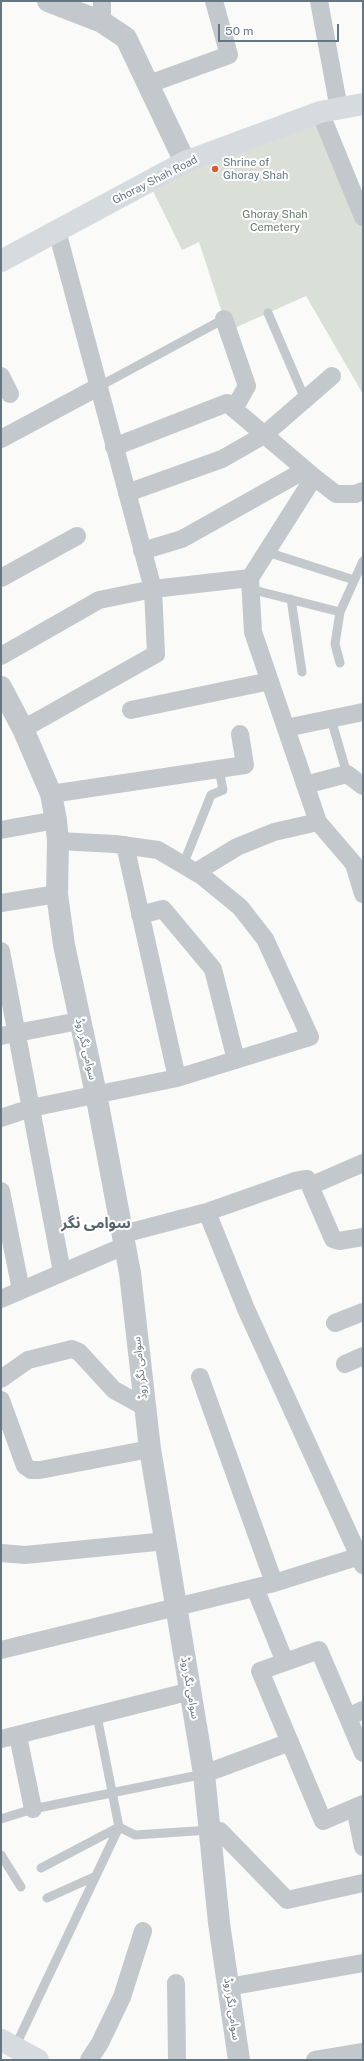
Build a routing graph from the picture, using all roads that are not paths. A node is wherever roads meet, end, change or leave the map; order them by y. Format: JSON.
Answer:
{"nodes":[{"id":1,"x":48,"y":1,"type":"edge"},
{"id":2,"x":214,"y":1,"type":"edge"},
{"id":3,"x":319,"y":1,"type":"edge"},
{"id":4,"x":102,"y":11,"type":"edge"},
{"id":5,"x":149,"y":84,"type":"junction"},
{"id":6,"x":363,"y":104,"type":"edge"},
{"id":7,"x":330,"y":111,"type":"junction"},
{"id":8,"x":185,"y":162,"type":"junction"},
{"id":9,"x":363,"y":216,"type":"edge"},
{"id":10,"x":56,"y":231,"type":"junction"},
{"id":11,"x":1,"y":261,"type":"edge"},
{"id":12,"x":268,"y":313,"type":"dead end"},
{"id":13,"x":224,"y":319,"type":"joint"},
{"id":14,"x":1,"y":376,"type":"edge"},
{"id":15,"x":332,"y":376,"type":"dead end"},
{"id":16,"x":98,"y":387,"type":"junction"},
{"id":17,"x":6,"y":396,"type":"edge"},
{"id":18,"x":305,"y":399,"type":"junction"},
{"id":19,"x":234,"y":409,"type":"junction"},
{"id":20,"x":264,"y":435,"type":"junction"},
{"id":21,"x":1,"y":439,"type":"edge"},
{"id":22,"x":114,"y":447,"type":"junction"},
{"id":23,"x":310,"y":474,"type":"junction"},
{"id":24,"x":363,"y":491,"type":"edge"},
{"id":25,"x":127,"y":493,"type":"junction"},
{"id":26,"x":77,"y":536,"type":"dead end"},
{"id":27,"x":142,"y":551,"type":"junction"},
{"id":28,"x":267,"y":552,"type":"junction"},
{"id":29,"x":363,"y":561,"type":"edge"},
{"id":30,"x":1,"y":578,"type":"edge"},
{"id":31,"x":354,"y":580,"type":"junction"},
{"id":32,"x":250,"y":584,"type":"junction"},
{"id":33,"x":153,"y":589,"type":"junction"},
{"id":34,"x":291,"y":600,"type":"junction"},
{"id":35,"x":340,"y":612,"type":"junction"},
{"id":36,"x":1,"y":656,"type":"edge"},
{"id":37,"x":340,"y":663,"type":"dead end"},
{"id":38,"x":302,"y":672,"type":"dead end"},
{"id":39,"x":270,"y":681,"type":"junction"},
{"id":40,"x":1,"y":688,"type":"edge"},
{"id":41,"x":131,"y":710,"type":"dead end"},
{"id":42,"x":363,"y":712,"type":"edge"},
{"id":43,"x":331,"y":719,"type":"junction"},
{"id":44,"x":286,"y":728,"type":"junction"},
{"id":45,"x":23,"y":729,"type":"junction"},
{"id":46,"x":240,"y":734,"type":"dead end"},
{"id":47,"x":219,"y":769,"type":"junction"},
{"id":48,"x":347,"y":774,"type":"junction"},
{"id":49,"x":306,"y":785,"type":"junction"},
{"id":50,"x":363,"y":786,"type":"edge"},
{"id":51,"x":51,"y":794,"type":"junction"},
{"id":52,"x":56,"y":820,"type":"junction"},
{"id":53,"x":318,"y":822,"type":"junction"},
{"id":54,"x":1,"y":830,"type":"edge"},
{"id":55,"x":58,"y":842,"type":"junction"},
{"id":56,"x":125,"y":845,"type":"junction"},
{"id":57,"x":190,"y":869,"type":"junction"},
{"id":58,"x":57,"y":894,"type":"junction"},
{"id":59,"x":363,"y":894,"type":"edge"},
{"id":60,"x":1,"y":903,"type":"edge"},
{"id":61,"x":140,"y":915,"type":"junction"},
{"id":62,"x":1,"y":954,"type":"edge"},
{"id":63,"x":79,"y":1021,"type":"junction"},
{"id":64,"x":9,"y":1035,"type":"edge"},
{"id":65,"x":236,"y":1060,"type":"junction"},
{"id":66,"x":177,"y":1078,"type":"junction"},
{"id":67,"x":96,"y":1094,"type":"junction"},
{"id":68,"x":31,"y":1108,"type":"junction"},
{"id":69,"x":1,"y":1118,"type":"edge"},
{"id":70,"x":363,"y":1163,"type":"edge"},
{"id":71,"x":310,"y":1186,"type":"junction"},
{"id":72,"x":1,"y":1191,"type":"edge"},
{"id":73,"x":207,"y":1212,"type":"junction"},
{"id":74,"x":363,"y":1237,"type":"edge"},
{"id":75,"x":123,"y":1240,"type":"junction"},
{"id":76,"x":62,"y":1272,"type":"junction"},
{"id":77,"x":21,"y":1290,"type":"junction"},
{"id":78,"x":1,"y":1299,"type":"edge"},
{"id":79,"x":363,"y":1312,"type":"edge"},
{"id":80,"x":335,"y":1323,"type":"dead end"},
{"id":81,"x":363,"y":1356,"type":"edge"},
{"id":82,"x":345,"y":1364,"type":"dead end"},
{"id":83,"x":200,"y":1377,"type":"dead end"},
{"id":84,"x":1,"y":1379,"type":"edge"},
{"id":85,"x":1,"y":1400,"type":"edge"},
{"id":86,"x":145,"y":1406,"type":"junction"},
{"id":87,"x":150,"y":1449,"type":"junction"},
{"id":88,"x":166,"y":1541,"type":"junction"},
{"id":89,"x":1,"y":1553,"type":"edge"},
{"id":90,"x":361,"y":1560,"type":"edge"},
{"id":91,"x":274,"y":1583,"type":"junction"},
{"id":92,"x":254,"y":1588,"type":"junction"},
{"id":93,"x":175,"y":1608,"type":"junction"},
{"id":94,"x":1,"y":1650,"type":"edge"},
{"id":95,"x":285,"y":1662,"type":"junction"},
{"id":96,"x":191,"y":1691,"type":"junction"},
{"id":97,"x":355,"y":1713,"type":"edge"},
{"id":98,"x":97,"y":1716,"type":"junction"},
{"id":99,"x":9,"y":1738,"type":"edge"},
{"id":100,"x":290,"y":1742,"type":"junction"},
{"id":101,"x":363,"y":1753,"type":"edge"},
{"id":102,"x":204,"y":1774,"type":"junction"},
{"id":103,"x":111,"y":1793,"type":"junction"},
{"id":104,"x":359,"y":1806,"type":"edge"},
{"id":105,"x":33,"y":1809,"type":"junction"},
{"id":106,"x":1,"y":1819,"type":"edge"},
{"id":107,"x":119,"y":1827,"type":"junction"},
{"id":108,"x":210,"y":1830,"type":"junction"},
{"id":109,"x":363,"y":1847,"type":"edge"},
{"id":110,"x":1,"y":1855,"type":"edge"},
{"id":111,"x":41,"y":1868,"type":"dead end"},
{"id":112,"x":96,"y":1876,"type":"junction"},
{"id":113,"x":363,"y":1882,"type":"edge"},
{"id":114,"x":21,"y":1887,"type":"dead end"},
{"id":115,"x":47,"y":1898,"type":"dead end"},
{"id":116,"x":143,"y":1931,"type":"dead end"},
{"id":117,"x":363,"y":1963,"type":"edge"},
{"id":118,"x":176,"y":1983,"type":"dead end"},
{"id":119,"x":228,"y":1987,"type":"junction"},
{"id":120,"x":8,"y":2044,"type":"edge"},
{"id":121,"x":363,"y":2052,"type":"edge"},
{"id":122,"x":38,"y":2060,"type":"edge"},
{"id":123,"x":89,"y":2060,"type":"edge"},
{"id":124,"x":177,"y":2060,"type":"edge"},
{"id":125,"x":239,"y":2060,"type":"edge"},
{"id":126,"x":315,"y":2060,"type":"edge"}],
"edges":[{"from":1,"to":4,"type":"street"},
{"from":2,"to":5,"type":"street"},
{"from":3,"to":7,"type":"street"},
{"from":4,"to":5,"type":"street"},
{"from":5,"to":8,"type":"street"},
{"from":6,"to":7,"type":"main road","name":"Ghoray Shah Road"},
{"from":7,"to":8,"type":"main road","name":"Ghoray Shah Road"},
{"from":7,"to":9,"type":"street"},
{"from":8,"to":10,"type":"main road","name":"Ghoray Shah Road"},
{"from":10,"to":11,"type":"main road","name":"Ghoray Shah Road"},
{"from":10,"to":16,"type":"street"},
{"from":12,"to":18,"type":"lane"},
{"from":13,"to":16,"type":"lane"},
{"from":13,"to":19,"type":"street"},
{"from":14,"to":17,"type":"street"},
{"from":15,"to":18,"type":"street"},
{"from":16,"to":21,"type":"street"},
{"from":16,"to":22,"type":"street"},
{"from":18,"to":20,"type":"street"},
{"from":19,"to":20,"type":"street"},
{"from":19,"to":22,"type":"street"},
{"from":20,"to":23,"type":"street"},
{"from":20,"to":25,"type":"street"},
{"from":22,"to":25,"type":"street"},
{"from":23,"to":24,"type":"street"},
{"from":23,"to":27,"type":"street"},
{"from":23,"to":28,"type":"street"},
{"from":25,"to":27,"type":"street"},
{"from":26,"to":30,"type":"street"},
{"from":27,"to":33,"type":"street"},
{"from":28,"to":31,"type":"lane"},
{"from":28,"to":32,"type":"street"},
{"from":29,"to":31,"type":"lane"},
{"from":31,"to":35,"type":"lane"},
{"from":32,"to":33,"type":"street"},
{"from":32,"to":34,"type":"lane"},
{"from":32,"to":39,"type":"street"},
{"from":33,"to":36,"type":"street"},
{"from":33,"to":45,"type":"street"},
{"from":34,"to":35,"type":"lane"},
{"from":34,"to":38,"type":"lane"},
{"from":35,"to":37,"type":"lane"},
{"from":39,"to":41,"type":"street"},
{"from":39,"to":44,"type":"street"},
{"from":40,"to":45,"type":"street","name":"سوامی نگر روڈ"},
{"from":42,"to":43,"type":"street"},
{"from":43,"to":44,"type":"street"},
{"from":43,"to":48,"type":"lane"},
{"from":44,"to":49,"type":"street"},
{"from":45,"to":51,"type":"street","name":"سوامی نگر روڈ"},
{"from":46,"to":47,"type":"street"},
{"from":47,"to":51,"type":"street"},
{"from":47,"to":57,"type":"lane"},
{"from":48,"to":49,"type":"street"},
{"from":48,"to":50,"type":"street"},
{"from":49,"to":53,"type":"street"},
{"from":51,"to":52,"type":"street","name":"سوامی نگر روڈ"},
{"from":52,"to":54,"type":"street"},
{"from":52,"to":55,"type":"street","name":"سوامی نگر روڈ"},
{"from":53,"to":57,"type":"street"},
{"from":53,"to":59,"type":"street"},
{"from":55,"to":56,"type":"street"},
{"from":55,"to":58,"type":"street","name":"سوامی نگر روڈ"},
{"from":56,"to":57,"type":"street"},
{"from":56,"to":61,"type":"street"},
{"from":57,"to":65,"type":"street"},
{"from":58,"to":60,"type":"street"},
{"from":58,"to":63,"type":"street","name":"سوامی نگر روڈ"},
{"from":61,"to":65,"type":"street"},
{"from":61,"to":66,"type":"street"},
{"from":62,"to":64,"type":"street"},
{"from":63,"to":64,"type":"street"},
{"from":63,"to":67,"type":"street","name":"سوامی نگر روڈ"},
{"from":64,"to":68,"type":"street"},
{"from":65,"to":66,"type":"street"},
{"from":66,"to":67,"type":"street"},
{"from":67,"to":68,"type":"street"},
{"from":67,"to":75,"type":"street","name":"سوامی نگر روڈ"},
{"from":68,"to":69,"type":"street"},
{"from":68,"to":76,"type":"street"},
{"from":70,"to":71,"type":"street"},
{"from":71,"to":73,"type":"street"},
{"from":71,"to":74,"type":"street"},
{"from":72,"to":77,"type":"street"},
{"from":73,"to":75,"type":"street"},
{"from":73,"to":90,"type":"street"},
{"from":75,"to":76,"type":"street"},
{"from":75,"to":86,"type":"street","name":"سوامی نگر روڈ"},
{"from":76,"to":77,"type":"street"},
{"from":77,"to":78,"type":"street"},
{"from":79,"to":80,"type":"street"},
{"from":81,"to":82,"type":"street"},
{"from":83,"to":91,"type":"street"},
{"from":84,"to":86,"type":"street"},
{"from":85,"to":87,"type":"street"},
{"from":86,"to":87,"type":"street","name":"سوامی نگر روڈ"},
{"from":87,"to":88,"type":"street","name":"سوامی نگر روڈ"},
{"from":88,"to":89,"type":"street"},
{"from":88,"to":93,"type":"street","name":"سوامی نگر روڈ"},
{"from":90,"to":91,"type":"street"},
{"from":91,"to":92,"type":"street"},
{"from":92,"to":93,"type":"street"},
{"from":92,"to":95,"type":"street"},
{"from":93,"to":94,"type":"street"},
{"from":93,"to":96,"type":"street","name":"سوامی نگر روڈ"},
{"from":95,"to":97,"type":"street"},
{"from":95,"to":100,"type":"street"},
{"from":96,"to":98,"type":"street"},
{"from":96,"to":102,"type":"street","name":"سوامی نگر روڈ"},
{"from":97,"to":101,"type":"street"},
{"from":98,"to":99,"type":"street"},
{"from":98,"to":103,"type":"lane"},
{"from":99,"to":105,"type":"street"},
{"from":100,"to":102,"type":"street"},
{"from":100,"to":104,"type":"street"},
{"from":102,"to":103,"type":"lane"},
{"from":102,"to":108,"type":"street","name":"سوامی نگر روڈ"},
{"from":103,"to":105,"type":"lane"},
{"from":103,"to":107,"type":"lane"},
{"from":104,"to":109,"type":"street"},
{"from":105,"to":106,"type":"lane"},
{"from":107,"to":108,"type":"lane"},
{"from":107,"to":111,"type":"lane"},
{"from":107,"to":112,"type":"lane"},
{"from":108,"to":113,"type":"street"},
{"from":108,"to":119,"type":"street","name":"سوامی نگر روڈ"},
{"from":110,"to":114,"type":"lane"},
{"from":112,"to":115,"type":"lane"},
{"from":112,"to":120,"type":"lane"},
{"from":116,"to":123,"type":"street"},
{"from":117,"to":119,"type":"street"},
{"from":118,"to":124,"type":"street"},
{"from":119,"to":125,"type":"street","name":"سوامی نگر روڈ"},
{"from":120,"to":122,"type":"main road"},
{"from":121,"to":126,"type":"street"}]}
